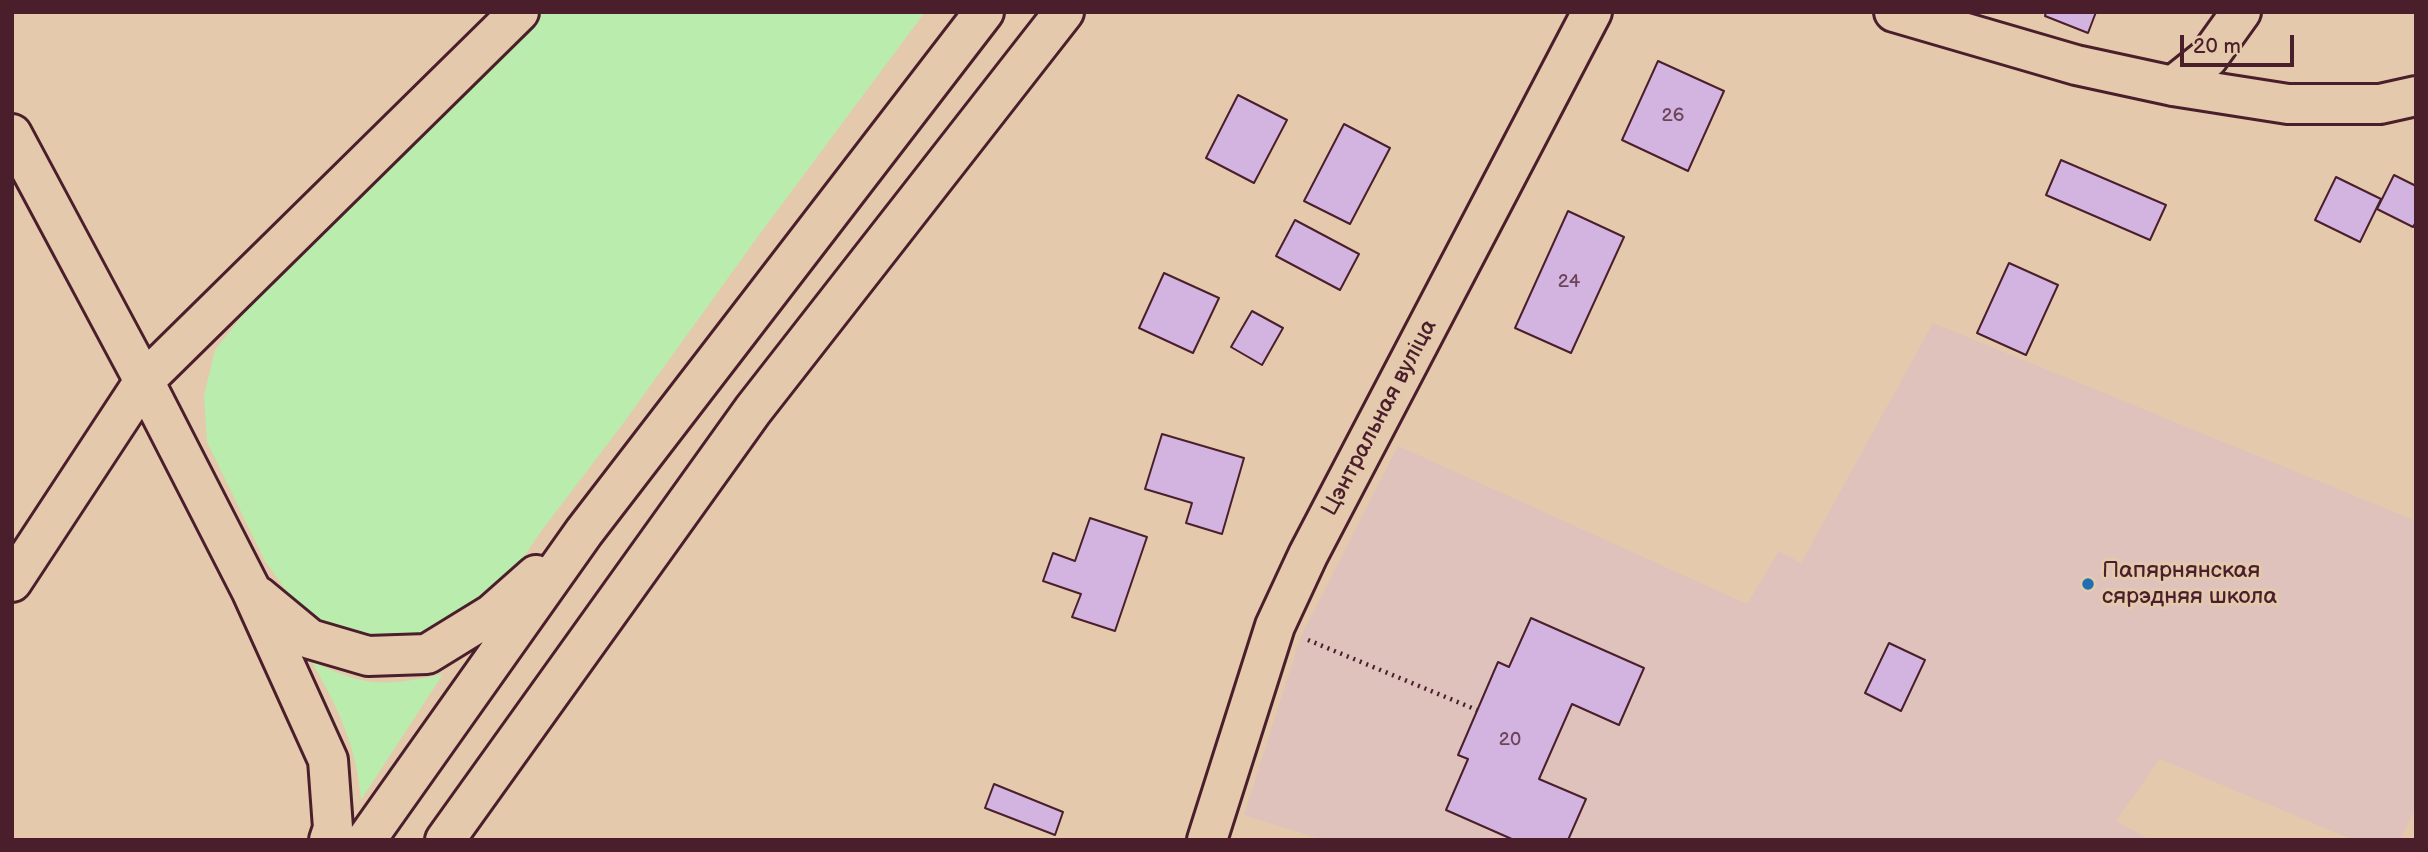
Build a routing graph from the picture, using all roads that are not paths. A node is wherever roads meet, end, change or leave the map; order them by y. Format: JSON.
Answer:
{"nodes":[{"id":1,"x":519,"y":12,"type":"edge"},
{"id":2,"x":984,"y":12,"type":"edge"},
{"id":3,"x":1064,"y":12,"type":"edge"},
{"id":4,"x":1592,"y":12,"type":"edge"},
{"id":5,"x":1895,"y":12,"type":"edge"},
{"id":6,"x":2241,"y":12,"type":"edge"},
{"id":7,"x":2173,"y":86,"type":"junction"},
{"id":8,"x":2416,"y":96,"type":"edge"},
{"id":9,"x":12,"y":134,"type":"edge"},
{"id":10,"x":144,"y":381,"type":"junction"},
{"id":11,"x":584,"y":532,"type":"junction"},
{"id":12,"x":12,"y":582,"type":"edge"},
{"id":13,"x":251,"y":590,"type":"junction"},
{"id":14,"x":329,"y":840,"type":"edge"},
{"id":15,"x":366,"y":840,"type":"edge"},
{"id":16,"x":445,"y":840,"type":"edge"},
{"id":17,"x":1207,"y":840,"type":"edge"}],
"edges":[{"from":1,"to":10,"type":"main road"},
{"from":2,"to":11,"type":"main road"},
{"from":3,"to":16,"type":"main road"},
{"from":4,"to":17,"type":"main road","name":"Цэнтральная вуліца"},
{"from":5,"to":7,"type":"main road"},
{"from":6,"to":7,"type":"main road"},
{"from":7,"to":8,"type":"main road"},
{"from":9,"to":10,"type":"main road"},
{"from":10,"to":12,"type":"main road"},
{"from":10,"to":13,"type":"main road"},
{"from":11,"to":13,"type":"main road"},
{"from":11,"to":15,"type":"main road"},
{"from":13,"to":14,"type":"main road"}]}
